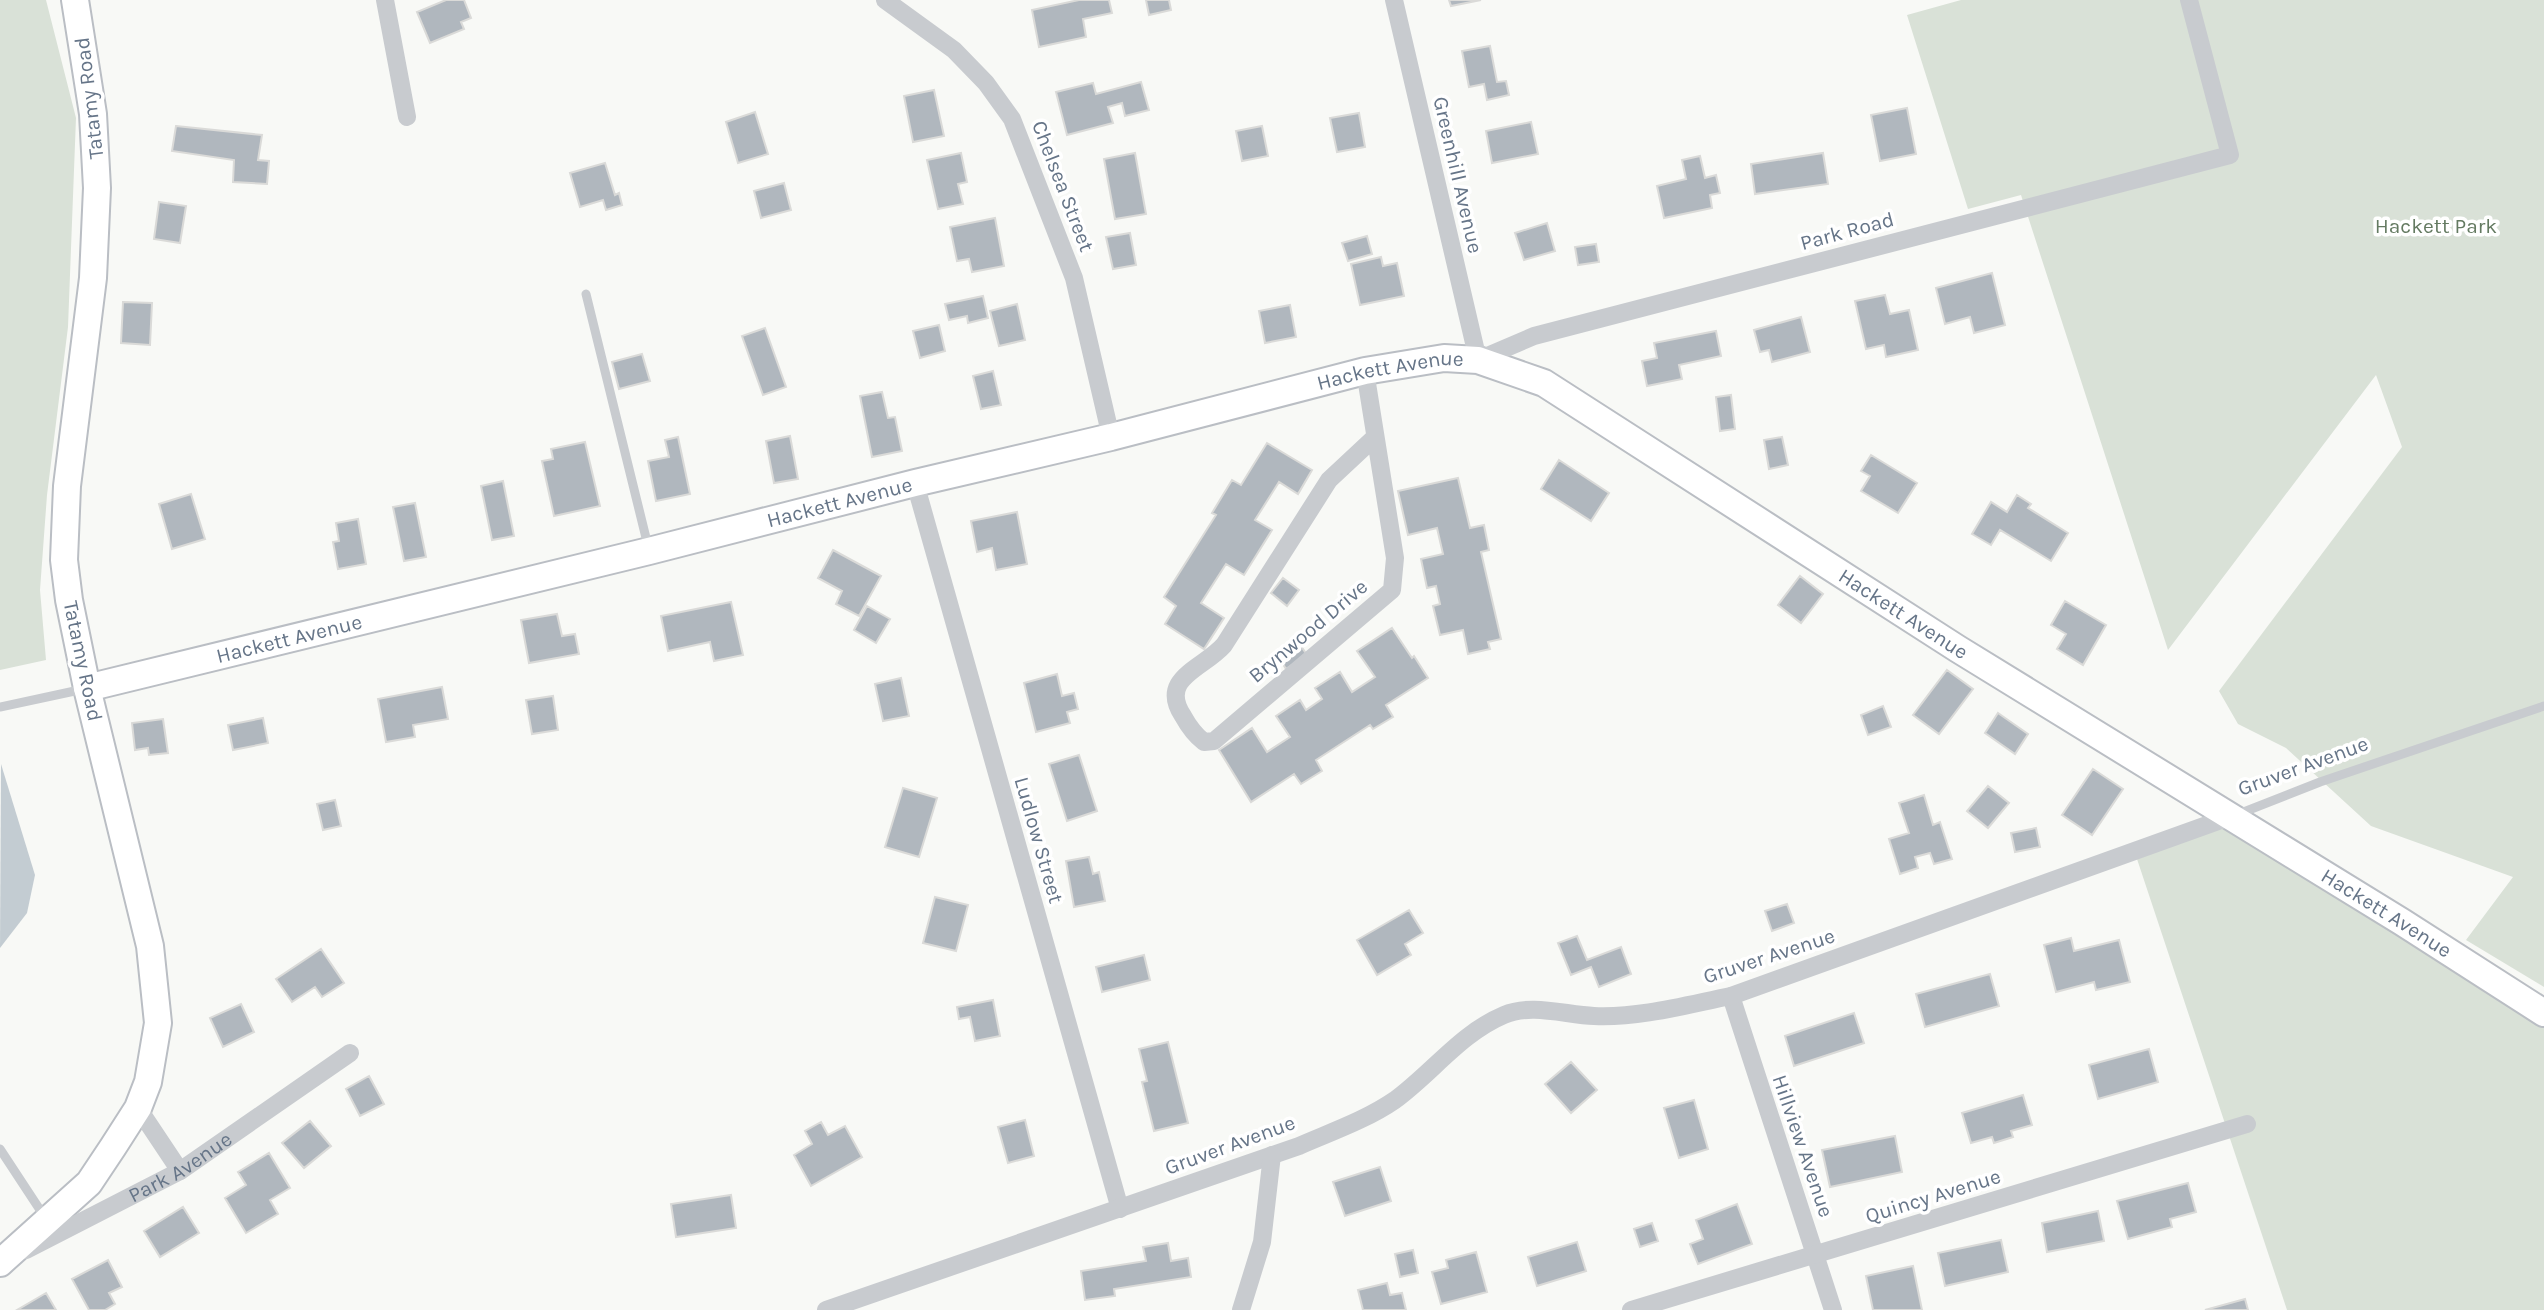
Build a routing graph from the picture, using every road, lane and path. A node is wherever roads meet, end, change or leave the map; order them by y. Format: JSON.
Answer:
{"nodes":[{"id":1,"x":75,"y":0,"type":"edge"},
{"id":2,"x":384,"y":0,"type":"edge"},
{"id":3,"x":1394,"y":0,"type":"edge"},
{"id":4,"x":2189,"y":0,"type":"edge"},
{"id":5,"x":886,"y":1,"type":"edge"},
{"id":6,"x":407,"y":117,"type":"dead end"},
{"id":7,"x":586,"y":294,"type":"dead end"},
{"id":8,"x":1478,"y":360,"type":"junction"},
{"id":9,"x":1365,"y":371,"type":"junction"},
{"id":10,"x":1111,"y":437,"type":"junction"},
{"id":11,"x":1374,"y":438,"type":"junction"},
{"id":12,"x":915,"y":483,"type":"junction"},
{"id":13,"x":649,"y":551,"type":"junction"},
{"id":14,"x":87,"y":688,"type":"junction"},
{"id":15,"x":2544,"y":706,"type":"edge"},
{"id":16,"x":0,"y":707,"type":"edge"},
{"id":17,"x":2232,"y":816,"type":"junction"},
{"id":18,"x":1731,"y":996,"type":"junction"},
{"id":19,"x":2544,"y":1013,"type":"edge"},
{"id":20,"x":350,"y":1053,"type":"dead end"},
{"id":21,"x":138,"y":1108,"type":"junction"},
{"id":22,"x":2247,"y":1124,"type":"dead end"},
{"id":23,"x":0,"y":1149,"type":"edge"},
{"id":24,"x":1272,"y":1155,"type":"junction"},
{"id":25,"x":180,"y":1171,"type":"junction"},
{"id":26,"x":1120,"y":1209,"type":"junction"},
{"id":27,"x":48,"y":1220,"type":"junction"},
{"id":28,"x":1816,"y":1255,"type":"junction"},
{"id":29,"x":0,"y":1263,"type":"edge"},
{"id":30,"x":826,"y":1310,"type":"edge"},
{"id":31,"x":1241,"y":1310,"type":"edge"},
{"id":32,"x":1632,"y":1310,"type":"edge"},
{"id":33,"x":1833,"y":1310,"type":"edge"}],
"edges":[{"from":1,"to":14,"type":"main road","name":"Tatamy Road"},
{"from":2,"to":6,"type":"street"},
{"from":3,"to":8,"type":"street","name":"Greenhill Avenue"},
{"from":4,"to":8,"type":"street","name":"Park Road"},
{"from":5,"to":10,"type":"street","name":"Chelsea Street"},
{"from":7,"to":13,"type":"lane"},
{"from":8,"to":9,"type":"main road","name":"Hackett Avenue"},
{"from":8,"to":17,"type":"main road","name":"Hackett Avenue"},
{"from":9,"to":10,"type":"main road","name":"Hackett Avenue"},
{"from":9,"to":11,"type":"street","name":"Brynwood Drive"},
{"from":10,"to":12,"type":"main road","name":"Hackett Avenue"},
{"from":11,"to":11,"type":"street","name":"Brynwood Drive"},
{"from":12,"to":13,"type":"main road","name":"Hackett Avenue"},
{"from":12,"to":26,"type":"street","name":"Ludlow Street"},
{"from":13,"to":14,"type":"main road","name":"Hackett Avenue"},
{"from":14,"to":16,"type":"lane"},
{"from":14,"to":21,"type":"main road","name":"Tatamy Road"},
{"from":15,"to":17,"type":"lane","name":"Gruver Avenue"},
{"from":17,"to":18,"type":"street","name":"Gruver Avenue"},
{"from":17,"to":19,"type":"main road","name":"Hackett Avenue"},
{"from":18,"to":24,"type":"street","name":"Gruver Avenue"},
{"from":18,"to":28,"type":"street","name":"Hillview Avenue"},
{"from":20,"to":25,"type":"street","name":"Park Avenue"},
{"from":21,"to":25,"type":"street"},
{"from":21,"to":27,"type":"main road","name":"Tatamy Road"},
{"from":22,"to":28,"type":"street","name":"Quincy Avenue"},
{"from":23,"to":27,"type":"lane"},
{"from":24,"to":26,"type":"street","name":"Gruver Avenue"},
{"from":24,"to":31,"type":"street"},
{"from":25,"to":29,"type":"street","name":"Park Avenue"},
{"from":26,"to":30,"type":"street","name":"Gruver Avenue"},
{"from":27,"to":29,"type":"main road","name":"Tatamy Road"},
{"from":28,"to":32,"type":"street","name":"Quincy Avenue"},
{"from":28,"to":33,"type":"street","name":"Hillview Avenue"}]}
